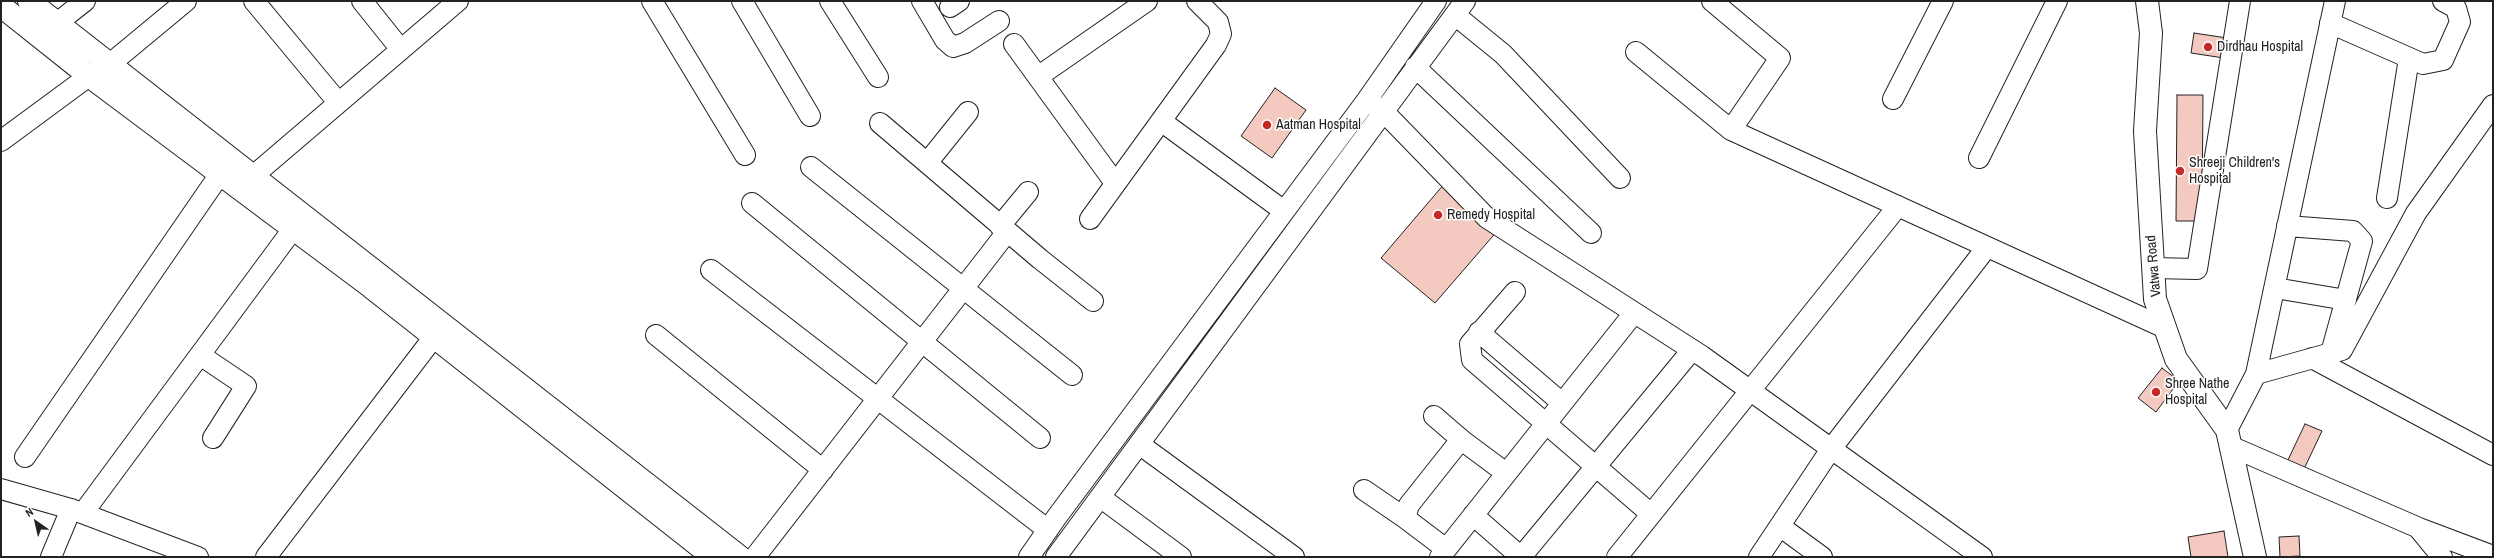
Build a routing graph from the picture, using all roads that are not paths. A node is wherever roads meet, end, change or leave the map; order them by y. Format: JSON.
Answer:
{"nodes":[{"id":1,"x":29,"y":1,"type":"edge"},
{"id":2,"x":85,"y":1,"type":"edge"},
{"id":3,"x":186,"y":1,"type":"edge"},
{"id":4,"x":254,"y":1,"type":"edge"},
{"id":5,"x":362,"y":1,"type":"edge"},
{"id":6,"x":458,"y":1,"type":"edge"},
{"id":7,"x":652,"y":1,"type":"edge"},
{"id":8,"x":742,"y":1,"type":"edge"},
{"id":9,"x":830,"y":1,"type":"edge"},
{"id":10,"x":922,"y":1,"type":"edge"},
{"id":11,"x":1147,"y":1,"type":"edge"},
{"id":12,"x":1197,"y":1,"type":"edge"},
{"id":13,"x":1436,"y":1,"type":"edge"},
{"id":14,"x":1712,"y":1,"type":"edge"},
{"id":15,"x":1943,"y":1,"type":"edge"},
{"id":16,"x":2058,"y":1,"type":"edge"},
{"id":17,"x":2147,"y":1,"type":"edge"},
{"id":18,"x":2240,"y":1,"type":"edge"},
{"id":19,"x":2335,"y":1,"type":"edge"},
{"id":20,"x":2443,"y":1,"type":"edge"},
{"id":21,"x":1,"y":6,"type":"edge"},
{"id":22,"x":1460,"y":8,"type":"edge"},
{"id":23,"x":999,"y":21,"type":"dead end"},
{"id":24,"x":57,"y":23,"type":"junction"},
{"id":25,"x":2330,"y":23,"type":"junction"},
{"id":26,"x":394,"y":41,"type":"dead end"},
{"id":27,"x":1014,"y":44,"type":"dead end"},
{"id":28,"x":1636,"y":52,"type":"dead end"},
{"id":29,"x":2409,"y":58,"type":"junction"},
{"id":30,"x":110,"y":64,"type":"junction"},
{"id":31,"x":1415,"y":67,"type":"junction"},
{"id":32,"x":89,"y":76,"type":"junction"},
{"id":33,"x":1039,"y":76,"type":"junction"},
{"id":34,"x":878,"y":77,"type":"dead end"},
{"id":35,"x":332,"y":94,"type":"dead end"},
{"id":36,"x":1892,"y":98,"type":"dead end"},
{"id":37,"x":1367,"y":100,"type":"junction"},
{"id":38,"x":2493,"y":104,"type":"edge"},
{"id":39,"x":968,"y":112,"type":"dead end"},
{"id":40,"x":1385,"y":113,"type":"junction"},
{"id":41,"x":810,"y":116,"type":"dead end"},
{"id":42,"x":1161,"y":121,"type":"junction"},
{"id":43,"x":880,"y":123,"type":"dead end"},
{"id":44,"x":1731,"y":130,"type":"junction"},
{"id":45,"x":1,"y":142,"type":"edge"},
{"id":46,"x":745,"y":155,"type":"dead end"},
{"id":47,"x":1979,"y":158,"type":"dead end"},
{"id":48,"x":927,"y":163,"type":"junction"},
{"id":49,"x":811,"y":167,"type":"dead end"},
{"id":50,"x":220,"y":174,"type":"junction"},
{"id":51,"x":253,"y":176,"type":"junction"},
{"id":52,"x":1620,"y":178,"type":"dead end"},
{"id":53,"x":1115,"y":183,"type":"junction"},
{"id":54,"x":1028,"y":192,"type":"dead end"},
{"id":55,"x":2387,"y":198,"type":"dead end"},
{"id":56,"x":752,"y":203,"type":"dead end"},
{"id":57,"x":1898,"y":206,"type":"junction"},
{"id":58,"x":1284,"y":211,"type":"junction"},
{"id":59,"x":1090,"y":219,"type":"dead end"},
{"id":60,"x":2287,"y":226,"type":"junction"},
{"id":61,"x":293,"y":229,"type":"junction"},
{"id":62,"x":1004,"y":229,"type":"junction"},
{"id":63,"x":1591,"y":233,"type":"dead end"},
{"id":64,"x":1987,"y":247,"type":"junction"},
{"id":65,"x":2153,"y":268,"type":"junction"},
{"id":66,"x":711,"y":270,"type":"dead end"},
{"id":67,"x":2275,"y":288,"type":"junction"},
{"id":68,"x":963,"y":289,"type":"junction"},
{"id":69,"x":1515,"y":292,"type":"dead end"},
{"id":70,"x":2346,"y":300,"type":"junction"},
{"id":71,"x":1093,"y":301,"type":"dead end"},
{"id":72,"x":1634,"y":313,"type":"junction"},
{"id":73,"x":2165,"y":328,"type":"junction"},
{"id":74,"x":438,"y":332,"type":"junction"},
{"id":75,"x":1479,"y":332,"type":"junction"},
{"id":76,"x":656,"y":335,"type":"dead end"},
{"id":77,"x":922,"y":341,"type":"junction"},
{"id":78,"x":1692,"y":350,"type":"junction"},
{"id":79,"x":200,"y":355,"type":"junction"},
{"id":80,"x":2321,"y":356,"type":"junction"},
{"id":81,"x":2256,"y":374,"type":"junction"},
{"id":82,"x":1072,"y":375,"type":"dead end"},
{"id":83,"x":1749,"y":390,"type":"junction"},
{"id":84,"x":878,"y":398,"type":"junction"},
{"id":85,"x":1562,"y":403,"type":"junction"},
{"id":86,"x":1434,"y":416,"type":"dead end"},
{"id":87,"x":1545,"y":424,"type":"junction"},
{"id":88,"x":213,"y":438,"type":"dead end"},
{"id":89,"x":1040,"y":438,"type":"dead end"},
{"id":90,"x":2229,"y":438,"type":"junction"},
{"id":91,"x":1463,"y":440,"type":"junction"},
{"id":92,"x":1139,"y":444,"type":"junction"},
{"id":93,"x":1831,"y":448,"type":"junction"},
{"id":94,"x":2493,"y":454,"type":"edge"},
{"id":95,"x":25,"y":457,"type":"dead end"},
{"id":96,"x":1594,"y":467,"type":"junction"},
{"id":97,"x":823,"y":470,"type":"junction"},
{"id":98,"x":1506,"y":473,"type":"junction"},
{"id":99,"x":1,"y":489,"type":"edge"},
{"id":100,"x":1364,"y":490,"type":"dead end"},
{"id":101,"x":1100,"y":497,"type":"junction"},
{"id":102,"x":77,"y":511,"type":"junction"},
{"id":103,"x":1651,"y":514,"type":"junction"},
{"id":104,"x":1473,"y":515,"type":"junction"},
{"id":105,"x":1405,"y":518,"type":"junction"},
{"id":106,"x":1781,"y":527,"type":"junction"},
{"id":107,"x":2419,"y":528,"type":"junction"},
{"id":108,"x":1048,"y":530,"type":"junction"},
{"id":109,"x":158,"y":550,"type":"edge"},
{"id":110,"x":1443,"y":553,"type":"edge"},
{"id":111,"x":1622,"y":555,"type":"edge"},
{"id":112,"x":2493,"y":556,"type":"edge"},
{"id":113,"x":51,"y":557,"type":"edge"},
{"id":114,"x":198,"y":557,"type":"edge"},
{"id":115,"x":266,"y":557,"type":"edge"},
{"id":116,"x":713,"y":557,"type":"edge"},
{"id":117,"x":740,"y":557,"type":"edge"},
{"id":118,"x":755,"y":557,"type":"edge"},
{"id":119,"x":1029,"y":557,"type":"edge"},
{"id":120,"x":1056,"y":557,"type":"edge"},
{"id":121,"x":1181,"y":557,"type":"edge"},
{"id":122,"x":1294,"y":557,"type":"edge"},
{"id":123,"x":1521,"y":557,"type":"edge"},
{"id":124,"x":1759,"y":557,"type":"edge"},
{"id":125,"x":1822,"y":557,"type":"edge"},
{"id":126,"x":1982,"y":557,"type":"edge"},
{"id":127,"x":2254,"y":557,"type":"edge"},
{"id":128,"x":2442,"y":557,"type":"edge"}],
"edges":[{"from":1,"to":24,"type":"main road"},
{"from":2,"to":24,"type":"street"},
{"from":3,"to":30,"type":"street"},
{"from":4,"to":35,"type":"street"},
{"from":5,"to":26,"type":"street"},
{"from":6,"to":51,"type":"street"},
{"from":7,"to":46,"type":"street"},
{"from":8,"to":41,"type":"street"},
{"from":9,"to":34,"type":"street"},
{"from":10,"to":23,"type":"street"},
{"from":11,"to":33,"type":"street"},
{"from":12,"to":42,"type":"street"},
{"from":13,"to":37,"type":"street"},
{"from":14,"to":44,"type":"street"},
{"from":15,"to":36,"type":"street"},
{"from":16,"to":47,"type":"street"},
{"from":17,"to":65,"type":"main road","name":"Vatwa Road"},
{"from":18,"to":65,"type":"street"},
{"from":19,"to":25,"type":"street"},
{"from":20,"to":29,"type":"street"},
{"from":21,"to":32,"type":"main road"},
{"from":22,"to":31,"type":"street"},
{"from":22,"to":52,"type":"street"},
{"from":24,"to":30,"type":"main road"},
{"from":25,"to":29,"type":"street"},
{"from":25,"to":60,"type":"street"},
{"from":27,"to":33,"type":"street"},
{"from":28,"to":44,"type":"street"},
{"from":29,"to":55,"type":"street"},
{"from":30,"to":32,"type":"street"},
{"from":30,"to":51,"type":"main road"},
{"from":31,"to":40,"type":"street"},
{"from":31,"to":63,"type":"street"},
{"from":32,"to":45,"type":"street"},
{"from":32,"to":50,"type":"main road"},
{"from":33,"to":53,"type":"street"},
{"from":37,"to":40,"type":"street"},
{"from":37,"to":58,"type":"street"},
{"from":38,"to":80,"type":"street"},
{"from":39,"to":48,"type":"street"},
{"from":40,"to":72,"type":"street"},
{"from":40,"to":92,"type":"street"},
{"from":42,"to":53,"type":"street"},
{"from":42,"to":58,"type":"street"},
{"from":43,"to":48,"type":"street"},
{"from":44,"to":57,"type":"street"},
{"from":48,"to":62,"type":"street"},
{"from":49,"to":68,"type":"street"},
{"from":50,"to":61,"type":"main road"},
{"from":50,"to":95,"type":"street"},
{"from":51,"to":74,"type":"main road"},
{"from":53,"to":59,"type":"street"},
{"from":54,"to":62,"type":"street"},
{"from":56,"to":77,"type":"street"},
{"from":57,"to":64,"type":"street"},
{"from":57,"to":83,"type":"street"},
{"from":58,"to":108,"type":"street"},
{"from":60,"to":67,"type":"street"},
{"from":60,"to":70,"type":"street"},
{"from":61,"to":74,"type":"main road"},
{"from":61,"to":79,"type":"street"},
{"from":62,"to":68,"type":"street"},
{"from":62,"to":71,"type":"street"},
{"from":64,"to":73,"type":"street"},
{"from":64,"to":93,"type":"street"},
{"from":65,"to":73,"type":"main road","name":"Vatwa Road"},
{"from":66,"to":84,"type":"street"},
{"from":67,"to":70,"type":"street"},
{"from":67,"to":81,"type":"street"},
{"from":68,"to":77,"type":"street"},
{"from":68,"to":82,"type":"street"},
{"from":69,"to":75,"type":"street"},
{"from":70,"to":80,"type":"street"},
{"from":72,"to":78,"type":"street"},
{"from":72,"to":85,"type":"street"},
{"from":73,"to":90,"type":"main road","name":"Vatwa Road"},
{"from":74,"to":115,"type":"street"},
{"from":74,"to":116,"type":"main road"},
{"from":74,"to":117,"type":"main road"},
{"from":75,"to":85,"type":"street"},
{"from":75,"to":87,"type":"street"},
{"from":76,"to":97,"type":"street"},
{"from":77,"to":84,"type":"street"},
{"from":77,"to":89,"type":"street"},
{"from":78,"to":83,"type":"street"},
{"from":78,"to":96,"type":"street"},
{"from":79,"to":88,"type":"street"},
{"from":79,"to":102,"type":"street"},
{"from":80,"to":81,"type":"street"},
{"from":80,"to":94,"type":"street"},
{"from":81,"to":90,"type":"street"},
{"from":83,"to":93,"type":"street"},
{"from":83,"to":103,"type":"street"},
{"from":84,"to":97,"type":"street"},
{"from":84,"to":108,"type":"street"},
{"from":85,"to":87,"type":"street"},
{"from":86,"to":91,"type":"street"},
{"from":87,"to":96,"type":"street"},
{"from":87,"to":98,"type":"street"},
{"from":90,"to":107,"type":"street"},
{"from":90,"to":127,"type":"main road","name":"Vatwa Road"},
{"from":91,"to":98,"type":"street"},
{"from":91,"to":105,"type":"street"},
{"from":92,"to":101,"type":"street"},
{"from":92,"to":122,"type":"street"},
{"from":93,"to":106,"type":"street"},
{"from":93,"to":126,"type":"street"},
{"from":96,"to":103,"type":"street"},
{"from":96,"to":123,"type":"street"},
{"from":97,"to":118,"type":"street"},
{"from":98,"to":104,"type":"street"},
{"from":99,"to":102,"type":"street"},
{"from":100,"to":105,"type":"street"},
{"from":101,"to":120,"type":"street"},
{"from":101,"to":121,"type":"street"},
{"from":102,"to":109,"type":"street"},
{"from":102,"to":113,"type":"street"},
{"from":103,"to":111,"type":"street"},
{"from":104,"to":110,"type":"street"},
{"from":104,"to":123,"type":"street"},
{"from":105,"to":110,"type":"street"},
{"from":106,"to":124,"type":"street"},
{"from":106,"to":125,"type":"street"},
{"from":107,"to":112,"type":"street"},
{"from":107,"to":128,"type":"street"},
{"from":108,"to":119,"type":"street"},
{"from":109,"to":114,"type":"street"}]}
